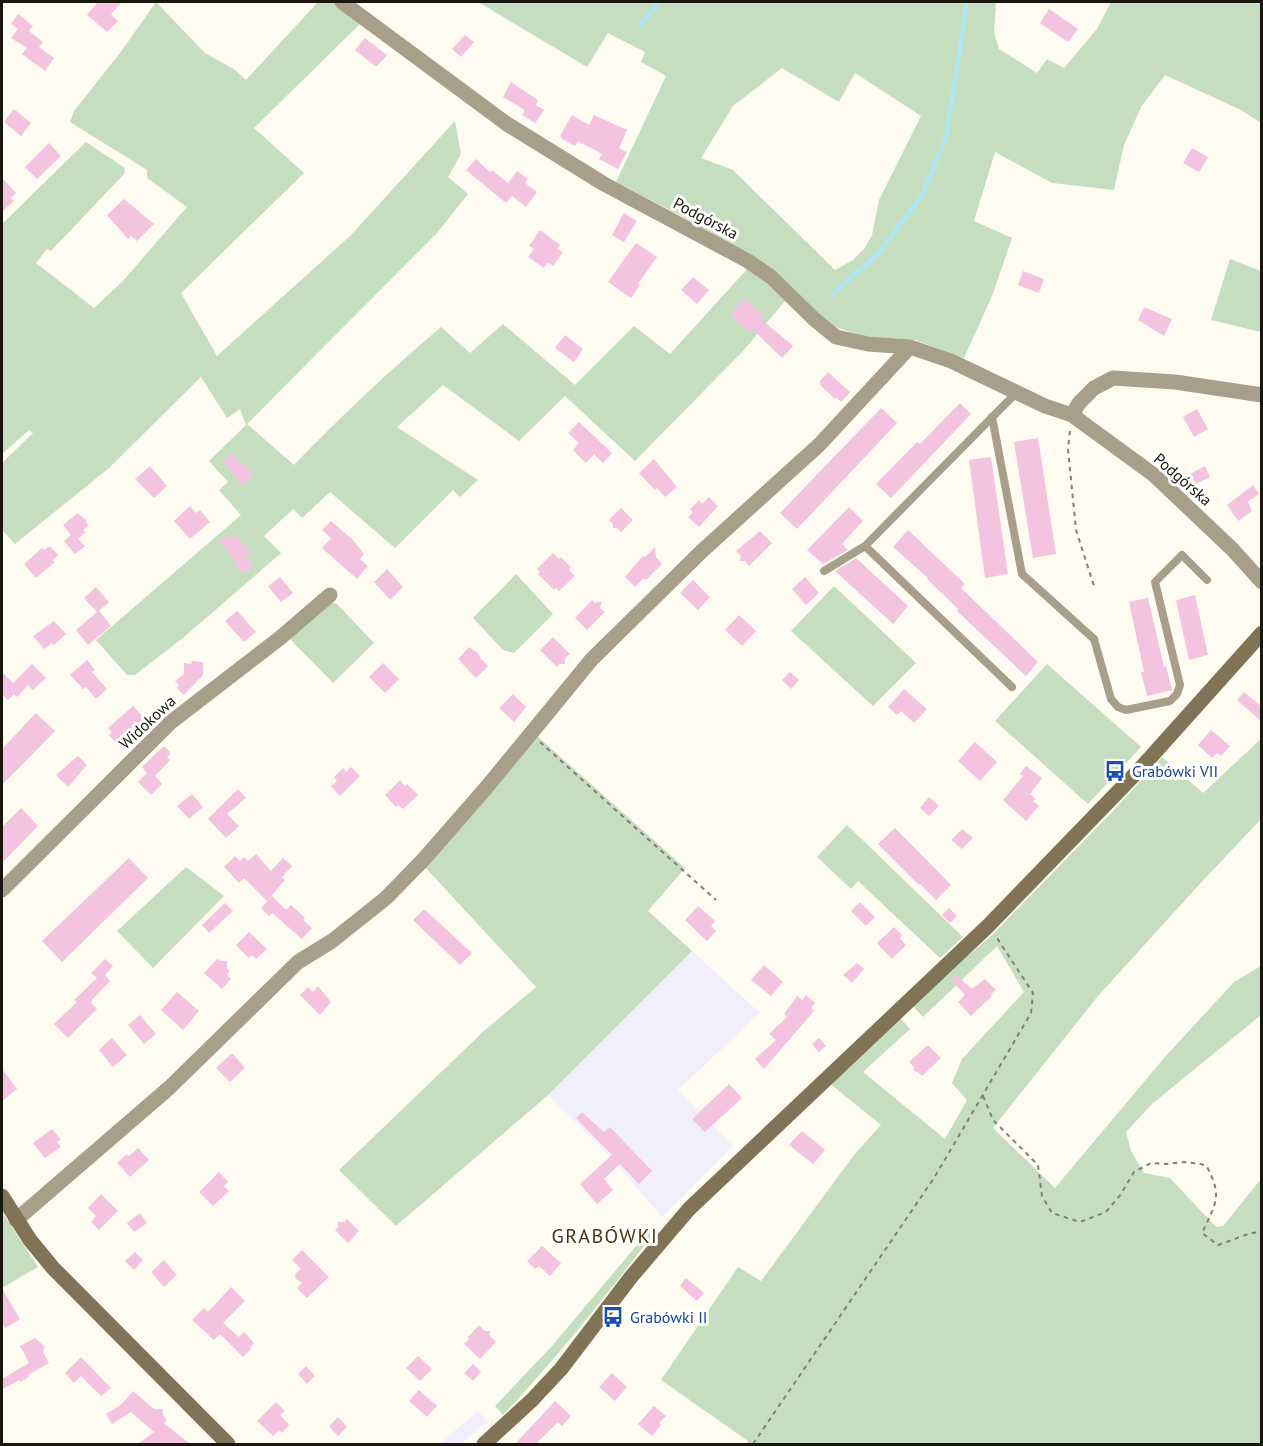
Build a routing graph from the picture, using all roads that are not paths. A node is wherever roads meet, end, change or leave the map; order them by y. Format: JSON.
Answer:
{"nodes":[{"id":1,"x":342,"y":2,"type":"edge"},
{"id":2,"x":910,"y":347,"type":"junction"},
{"id":3,"x":1017,"y":392,"type":"junction"},
{"id":4,"x":1262,"y":395,"type":"edge"},
{"id":5,"x":1072,"y":415,"type":"junction"},
{"id":6,"x":992,"y":417,"type":"junction"},
{"id":7,"x":865,"y":546,"type":"junction"},
{"id":8,"x":824,"y":571,"type":"dead end"},
{"id":9,"x":1207,"y":580,"type":"dead end"},
{"id":10,"x":1262,"y":582,"type":"edge"},
{"id":11,"x":330,"y":595,"type":"dead end"},
{"id":12,"x":1262,"y":633,"type":"edge"},
{"id":13,"x":1012,"y":687,"type":"dead end"},
{"id":14,"x":2,"y":890,"type":"edge"},
{"id":15,"x":2,"y":1198,"type":"edge"},
{"id":16,"x":16,"y":1220,"type":"junction"},
{"id":17,"x":228,"y":1444,"type":"edge"},
{"id":18,"x":484,"y":1444,"type":"edge"}],
"edges":[{"from":1,"to":2,"type":"street","name":"Podgórska"},
{"from":2,"to":3,"type":"street","name":"Podgórska"},
{"from":2,"to":16,"type":"street"},
{"from":3,"to":5,"type":"street","name":"Podgórska"},
{"from":3,"to":6,"type":"lane"},
{"from":4,"to":5,"type":"street"},
{"from":5,"to":10,"type":"street","name":"Podgórska"},
{"from":6,"to":7,"type":"lane"},
{"from":6,"to":9,"type":"lane"},
{"from":7,"to":8,"type":"lane"},
{"from":7,"to":13,"type":"lane"},
{"from":11,"to":14,"type":"street","name":"Widokowa"},
{"from":12,"to":18,"type":"street"},
{"from":15,"to":16,"type":"street"},
{"from":16,"to":17,"type":"street"}]}
